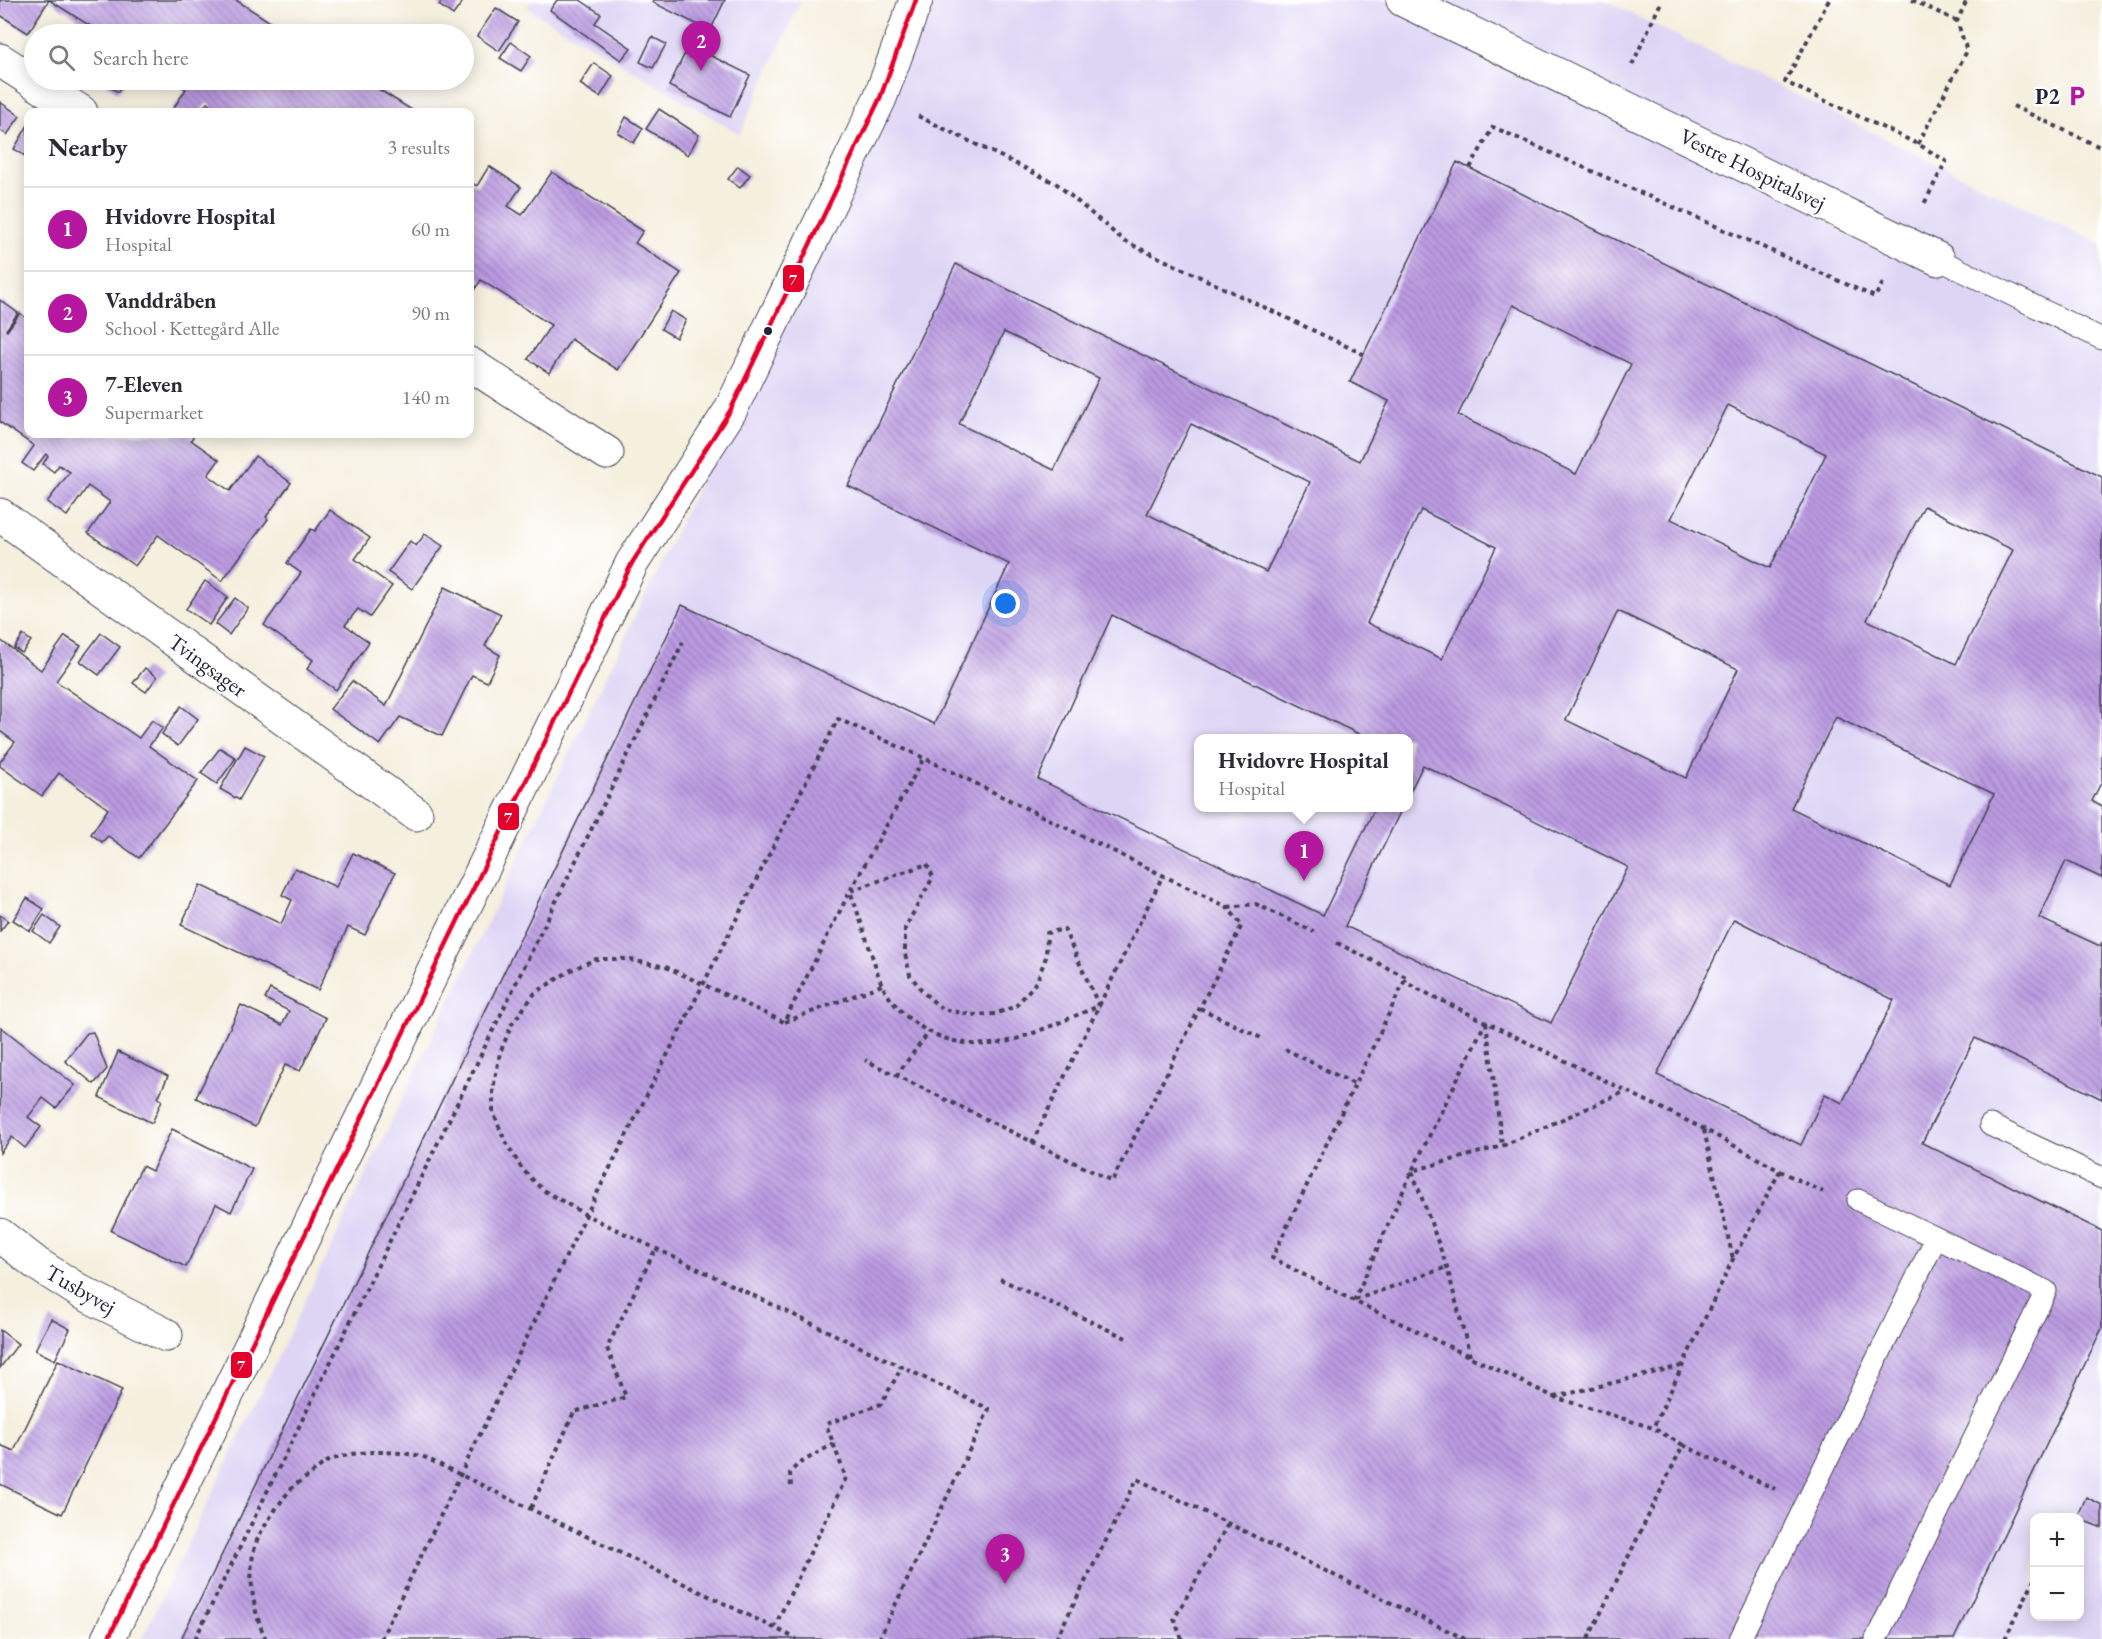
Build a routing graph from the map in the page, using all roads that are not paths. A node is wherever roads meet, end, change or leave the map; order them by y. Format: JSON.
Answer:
{"nodes":[{"id":1,"x":916,"y":0,"type":"edge"},
{"id":2,"x":1403,"y":0,"type":"edge"},
{"id":3,"x":0,"y":60,"type":"edge"},
{"id":4,"x":24,"y":75,"type":"edge"},
{"id":5,"x":47,"y":90,"type":"edge"},
{"id":6,"x":75,"y":108,"type":"edge"},
{"id":7,"x":1938,"y":259,"type":"joint"},
{"id":8,"x":2102,"y":339,"type":"edge"},
{"id":9,"x":474,"y":367,"type":"edge"},
{"id":10,"x":607,"y":453,"type":"dead end"},
{"id":11,"x":0,"y":515,"type":"edge"},
{"id":12,"x":416,"y":814,"type":"dead end"},
{"id":13,"x":1990,"y":1125,"type":"dead end"},
{"id":14,"x":2102,"y":1178,"type":"edge"},
{"id":15,"x":1858,"y":1200,"type":"road end"},
{"id":16,"x":0,"y":1235,"type":"edge"},
{"id":17,"x":1936,"y":1238,"type":"junction"},
{"id":18,"x":166,"y":1335,"type":"dead end"},
{"id":19,"x":108,"y":1639,"type":"edge"},
{"id":20,"x":1740,"y":1639,"type":"edge"},
{"id":21,"x":1876,"y":1639,"type":"edge"}],
"edges":[{"from":1,"to":19,"type":"street"},
{"from":2,"to":7,"type":"street","name":"Vestre Hospitalsvej"},
{"from":3,"to":4,"type":"street"},
{"from":5,"to":6,"type":"street"},
{"from":7,"to":8,"type":"lane","name":"Vestre Hospitalsvej"},
{"from":9,"to":10,"type":"street"},
{"from":11,"to":12,"type":"street","name":"Tvingsager"},
{"from":13,"to":14,"type":"lane"},
{"from":15,"to":17,"type":"lane"},
{"from":16,"to":18,"type":"street","name":"Tusbyvej"},
{"from":17,"to":20,"type":"lane"},
{"from":17,"to":21,"type":"lane"}]}
